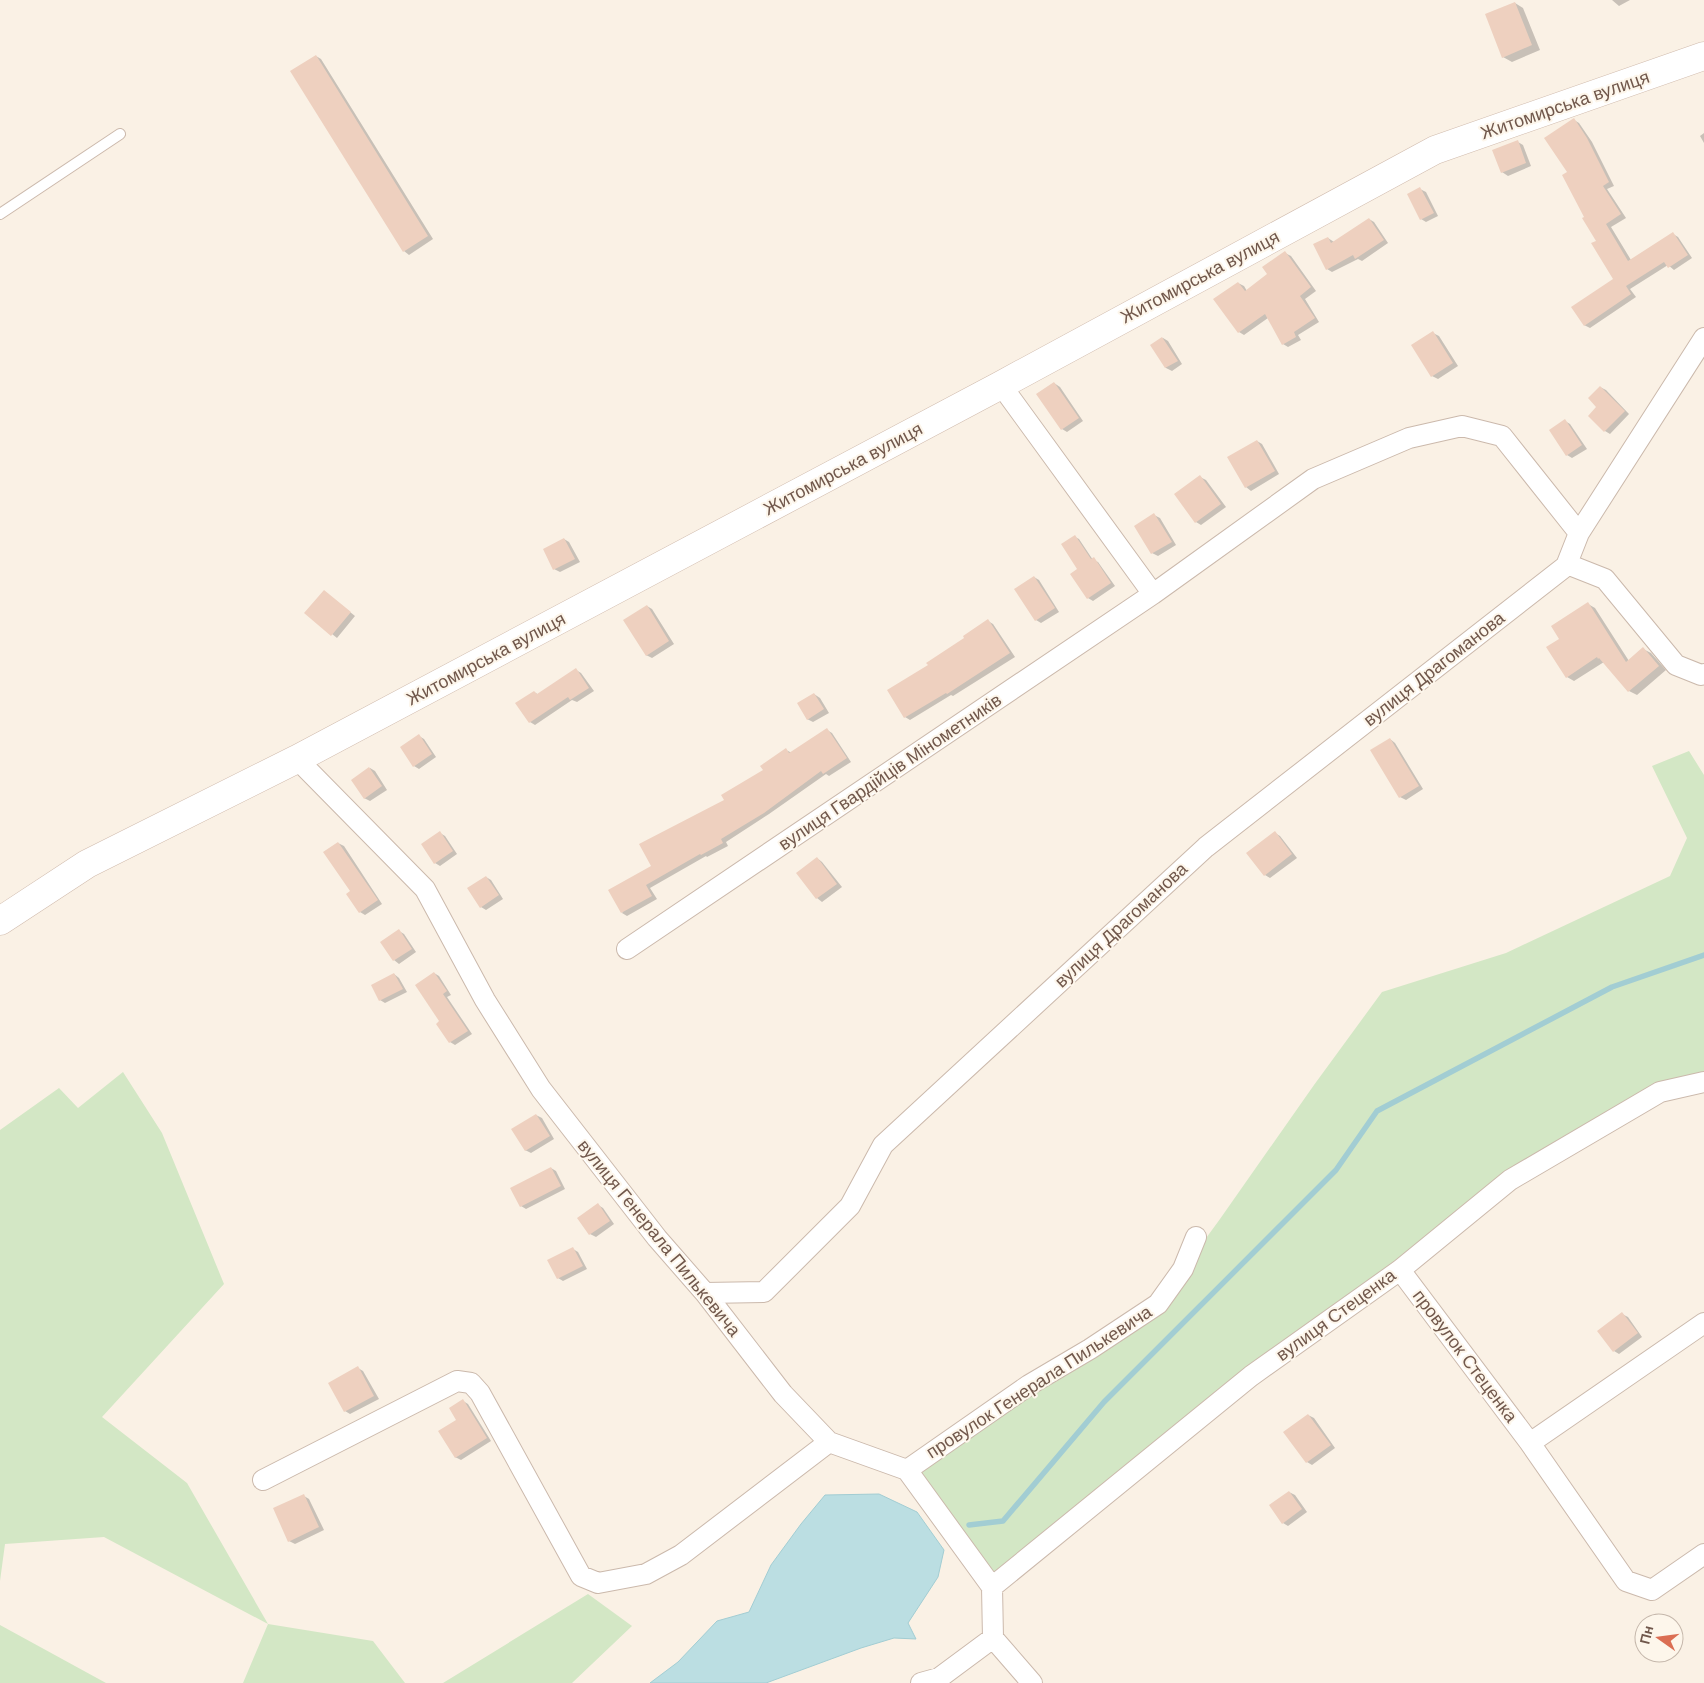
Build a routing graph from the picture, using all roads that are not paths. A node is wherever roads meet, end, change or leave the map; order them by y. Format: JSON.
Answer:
{"nodes":[{"id":1,"x":1704,"y":56,"type":"edge"},
{"id":2,"x":120,"y":134,"type":"dead end"},
{"id":3,"x":0,"y":214,"type":"edge"},
{"id":4,"x":1704,"y":338,"type":"edge"},
{"id":5,"x":1001,"y":385,"type":"junction"},
{"id":6,"x":1579,"y":533,"type":"junction"},
{"id":7,"x":1566,"y":564,"type":"junction"},
{"id":8,"x":1153,"y":594,"type":"junction"},
{"id":9,"x":1704,"y":674,"type":"edge"},
{"id":10,"x":297,"y":759,"type":"junction"},
{"id":11,"x":0,"y":920,"type":"edge"},
{"id":12,"x":627,"y":949,"type":"dead end"},
{"id":13,"x":1704,"y":1082,"type":"edge"},
{"id":14,"x":1196,"y":1237,"type":"dead end"},
{"id":15,"x":1400,"y":1270,"type":"junction"},
{"id":16,"x":705,"y":1293,"type":"junction"},
{"id":17,"x":1704,"y":1322,"type":"edge"},
{"id":18,"x":830,"y":1442,"type":"junction"},
{"id":19,"x":1530,"y":1443,"type":"junction"},
{"id":20,"x":907,"y":1470,"type":"junction"},
{"id":21,"x":263,"y":1480,"type":"dead end"},
{"id":22,"x":1704,"y":1554,"type":"edge"},
{"id":23,"x":992,"y":1588,"type":"junction"},
{"id":24,"x":993,"y":1638,"type":"junction"},
{"id":25,"x":921,"y":1683,"type":"edge"},
{"id":26,"x":1032,"y":1683,"type":"edge"}],
"edges":[{"from":1,"to":5,"type":"main road","name":"Житомирська вулиця"},
{"from":2,"to":3,"type":"lane"},
{"from":4,"to":6,"type":"street","name":"вулиця Драгоманова"},
{"from":5,"to":8,"type":"street"},
{"from":5,"to":10,"type":"main road","name":"Житомирська вулиця"},
{"from":6,"to":7,"type":"street","name":"вулиця Драгоманова"},
{"from":6,"to":8,"type":"street","name":"вулиця Гвардійців Мінометників"},
{"from":7,"to":9,"type":"street"},
{"from":7,"to":16,"type":"street","name":"вулиця Драгоманова"},
{"from":8,"to":12,"type":"street","name":"вулиця Гвардійців Мінометників"},
{"from":10,"to":11,"type":"main road","name":"Житомирська вулиця"},
{"from":10,"to":16,"type":"street","name":"вулиця Генерала Пилькевича"},
{"from":13,"to":15,"type":"street","name":"вулиця Стеценка"},
{"from":14,"to":20,"type":"street","name":"провулок Генерала Пилькевича"},
{"from":15,"to":19,"type":"street","name":"провулок Стеценка"},
{"from":15,"to":23,"type":"street","name":"вулиця Стеценка"},
{"from":16,"to":18,"type":"street","name":"вулиця Генерала Пилькевича"},
{"from":17,"to":19,"type":"street"},
{"from":18,"to":20,"type":"street","name":"вулиця Генерала Пилькевича"},
{"from":18,"to":21,"type":"street"},
{"from":19,"to":22,"type":"street","name":"провулок Стеценка"},
{"from":20,"to":23,"type":"street"},
{"from":23,"to":24,"type":"street"},
{"from":24,"to":25,"type":"street"},
{"from":24,"to":26,"type":"street"}]}
